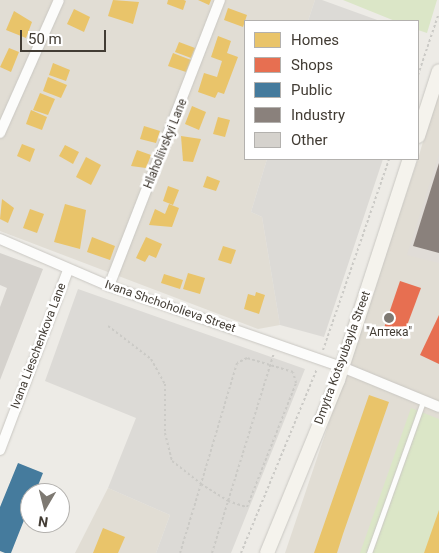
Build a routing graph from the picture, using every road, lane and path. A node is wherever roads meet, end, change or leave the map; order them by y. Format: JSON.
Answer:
{"nodes":[{"id":1,"x":59,"y":0,"type":"edge"},
{"id":2,"x":220,"y":0,"type":"edge"},
{"id":3,"x":439,"y":13,"type":"edge"},
{"id":4,"x":439,"y":71,"type":"edge"},
{"id":5,"x":419,"y":72,"type":"edge"},
{"id":6,"x":0,"y":133,"type":"edge"},
{"id":7,"x":419,"y":133,"type":"edge"},
{"id":8,"x":410,"y":160,"type":"edge"},
{"id":9,"x":0,"y":239,"type":"edge"},
{"id":10,"x":68,"y":270,"type":"junction"},
{"id":11,"x":109,"y":286,"type":"junction"},
{"id":12,"x":108,"y":326,"type":"dead end"},
{"id":13,"x":277,"y":344,"type":"junction"},
{"id":14,"x":270,"y":364,"type":"junction"},
{"id":15,"x":342,"y":367,"type":"junction"},
{"id":16,"x":423,"y":401,"type":"junction"},
{"id":17,"x":439,"y":407,"type":"edge"},
{"id":18,"x":0,"y":450,"type":"edge"},
{"id":19,"x":201,"y":484,"type":"junction"},
{"id":20,"x":228,"y":501,"type":"junction"},
{"id":21,"x":180,"y":553,"type":"edge"},
{"id":22,"x":212,"y":553,"type":"edge"},
{"id":23,"x":267,"y":553,"type":"edge"},
{"id":24,"x":370,"y":553,"type":"edge"}],
"edges":[{"from":1,"to":6,"type":"street"},
{"from":2,"to":11,"type":"street","name":"Hlaholiivskyi Lane"},
{"from":3,"to":5,"type":"path"},
{"from":4,"to":7,"type":"main road"},
{"from":8,"to":15,"type":"main road","name":"Dmytra Kotsyubayla Street"},
{"from":9,"to":10,"type":"street","name":"Ivana Shchoholieva Street"},
{"from":10,"to":11,"type":"street","name":"Ivana Shchoholieva Street"},
{"from":10,"to":18,"type":"street","name":"Ivana Lieschenkova Lane"},
{"from":11,"to":13,"type":"street","name":"Ivana Shchoholieva Street"},
{"from":12,"to":19,"type":"path"},
{"from":13,"to":14,"type":"path"},
{"from":13,"to":15,"type":"street","name":"Ivana Shchoholieva Street"},
{"from":14,"to":19,"type":"path"},
{"from":14,"to":20,"type":"path"},
{"from":14,"to":20,"type":"path"},
{"from":15,"to":16,"type":"street","name":"Ivana Shchoholieva Street"},
{"from":15,"to":23,"type":"main road","name":"Dmytra Kotsyubayla Street"},
{"from":16,"to":17,"type":"street","name":"Ivana Shchoholieva Street"},
{"from":16,"to":24,"type":"lane"},
{"from":19,"to":20,"type":"path"},
{"from":19,"to":21,"type":"path"},
{"from":20,"to":22,"type":"path"}]}
